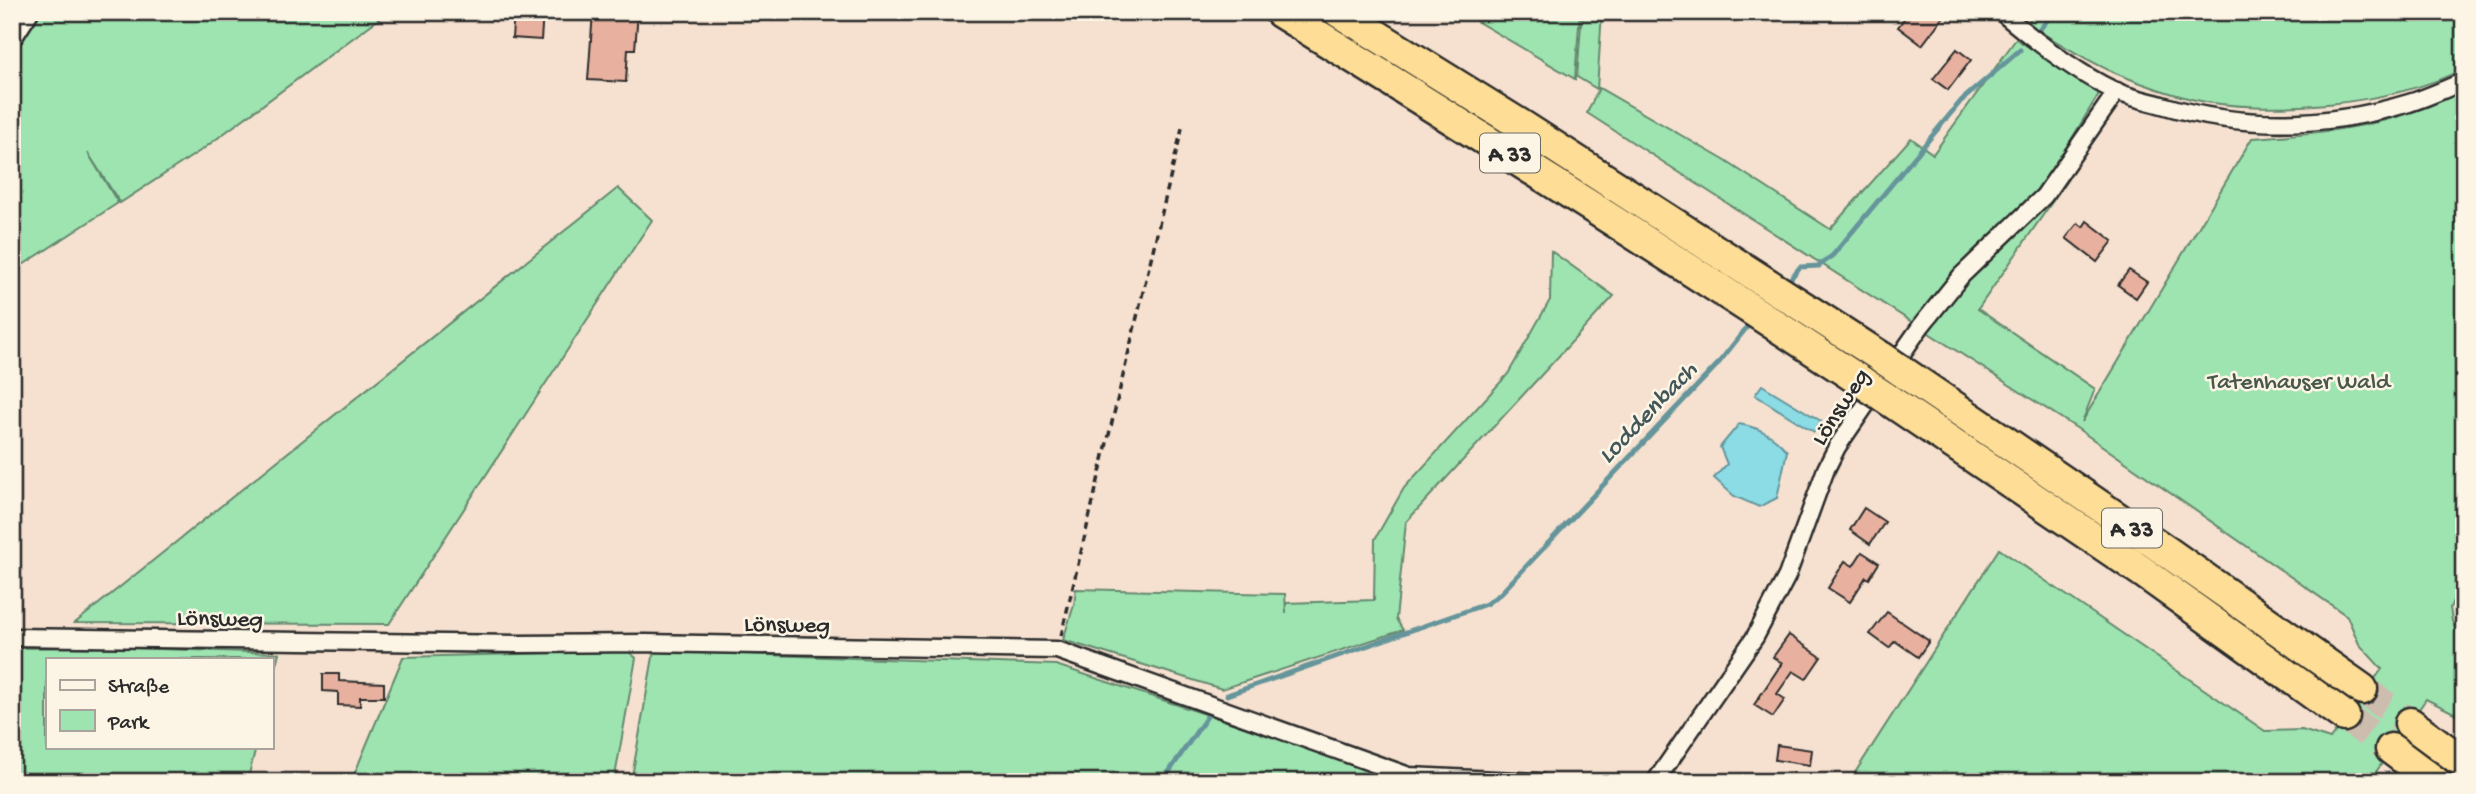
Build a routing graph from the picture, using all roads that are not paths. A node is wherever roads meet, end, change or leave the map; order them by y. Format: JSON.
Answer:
{"nodes":[{"id":1,"x":30,"y":12,"type":"edge"},
{"id":2,"x":1280,"y":12,"type":"edge"},
{"id":3,"x":1339,"y":12,"type":"edge"},
{"id":4,"x":2001,"y":12,"type":"edge"},
{"id":5,"x":12,"y":40,"type":"edge"},
{"id":6,"x":2464,"y":81,"type":"edge"},
{"id":7,"x":2117,"y":91,"type":"junction"},
{"id":8,"x":12,"y":637,"type":"edge"},
{"id":9,"x":2362,"y":689,"type":"tunnel mouth"},
{"id":10,"x":2344,"y":716,"type":"tunnel mouth"},
{"id":11,"x":2410,"y":723,"type":"tunnel mouth"},
{"id":12,"x":2391,"y":749,"type":"tunnel mouth"},
{"id":13,"x":2464,"y":763,"type":"edge"},
{"id":14,"x":1408,"y":779,"type":"edge"},
{"id":15,"x":1539,"y":782,"type":"edge"},
{"id":16,"x":1655,"y":782,"type":"edge"},
{"id":17,"x":2435,"y":782,"type":"edge"}],
"edges":[{"from":1,"to":5,"type":"street"},
{"from":2,"to":10,"type":"highway","number":"A 33"},
{"from":3,"to":9,"type":"highway","number":"A 33"},
{"from":4,"to":7,"type":"street"},
{"from":6,"to":7,"type":"street"},
{"from":7,"to":16,"type":"street","name":"Lönsweg"},
{"from":8,"to":14,"type":"street","name":"Lönsweg"},
{"from":11,"to":13,"type":"highway"},
{"from":12,"to":17,"type":"highway"},
{"from":14,"to":15,"type":"street","name":"Lönsweg"}]}
